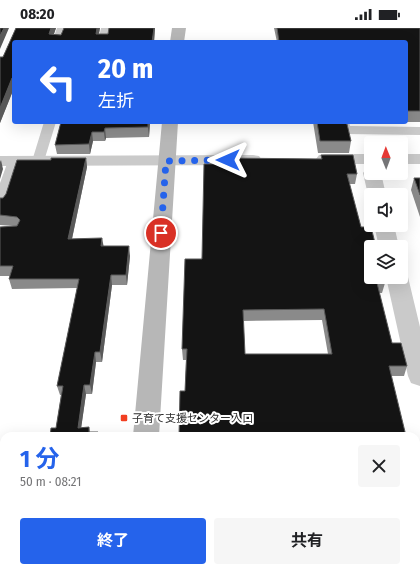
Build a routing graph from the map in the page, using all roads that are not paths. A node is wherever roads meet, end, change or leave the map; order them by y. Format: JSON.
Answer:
{"nodes":[{"id":1,"x":62,"y":28,"type":"edge"},
{"id":2,"x":106,"y":28,"type":"edge"},
{"id":3,"x":179,"y":28,"type":"edge"},
{"id":4,"x":58,"y":40,"type":"edge"},
{"id":5,"x":103,"y":40,"type":"edge"},
{"id":6,"x":177,"y":40,"type":"edge"},
{"id":7,"x":49,"y":124,"type":"edge"},
{"id":8,"x":170,"y":124,"type":"edge"},
{"id":9,"x":344,"y":124,"type":"edge"},
{"id":10,"x":352,"y":124,"type":"edge"},
{"id":11,"x":420,"y":126,"type":"edge"},
{"id":12,"x":420,"y":131,"type":"edge"},
{"id":13,"x":408,"y":159,"type":"edge"},
{"id":14,"x":420,"y":159,"type":"edge"},
{"id":15,"x":267,"y":160,"type":"edge"},
{"id":16,"x":306,"y":160,"type":"edge"},
{"id":17,"x":7,"y":161,"type":"edge"},
{"id":18,"x":38,"y":161,"type":"junction"},
{"id":19,"x":166,"y":161,"type":"junction"},
{"id":20,"x":364,"y":164,"type":"edge"},
{"id":21,"x":0,"y":203,"type":"edge"},
{"id":22,"x":399,"y":284,"type":"edge"},
{"id":23,"x":420,"y":376,"type":"edge"},
{"id":24,"x":146,"y":432,"type":"edge"}],
"edges":[{"from":1,"to":4,"type":"lane"},
{"from":2,"to":5,"type":"lane"},
{"from":3,"to":6,"type":"street"},
{"from":7,"to":18,"type":"lane"},
{"from":8,"to":19,"type":"street"},
{"from":9,"to":12,"type":"lane"},
{"from":10,"to":11,"type":"lane"},
{"from":13,"to":14,"type":"street"},
{"from":15,"to":19,"type":"street"},
{"from":16,"to":20,"type":"street"},
{"from":17,"to":18,"type":"street"},
{"from":17,"to":21,"type":"lane"},
{"from":18,"to":19,"type":"street"},
{"from":19,"to":24,"type":"street"},
{"from":22,"to":23,"type":"street"}]}
